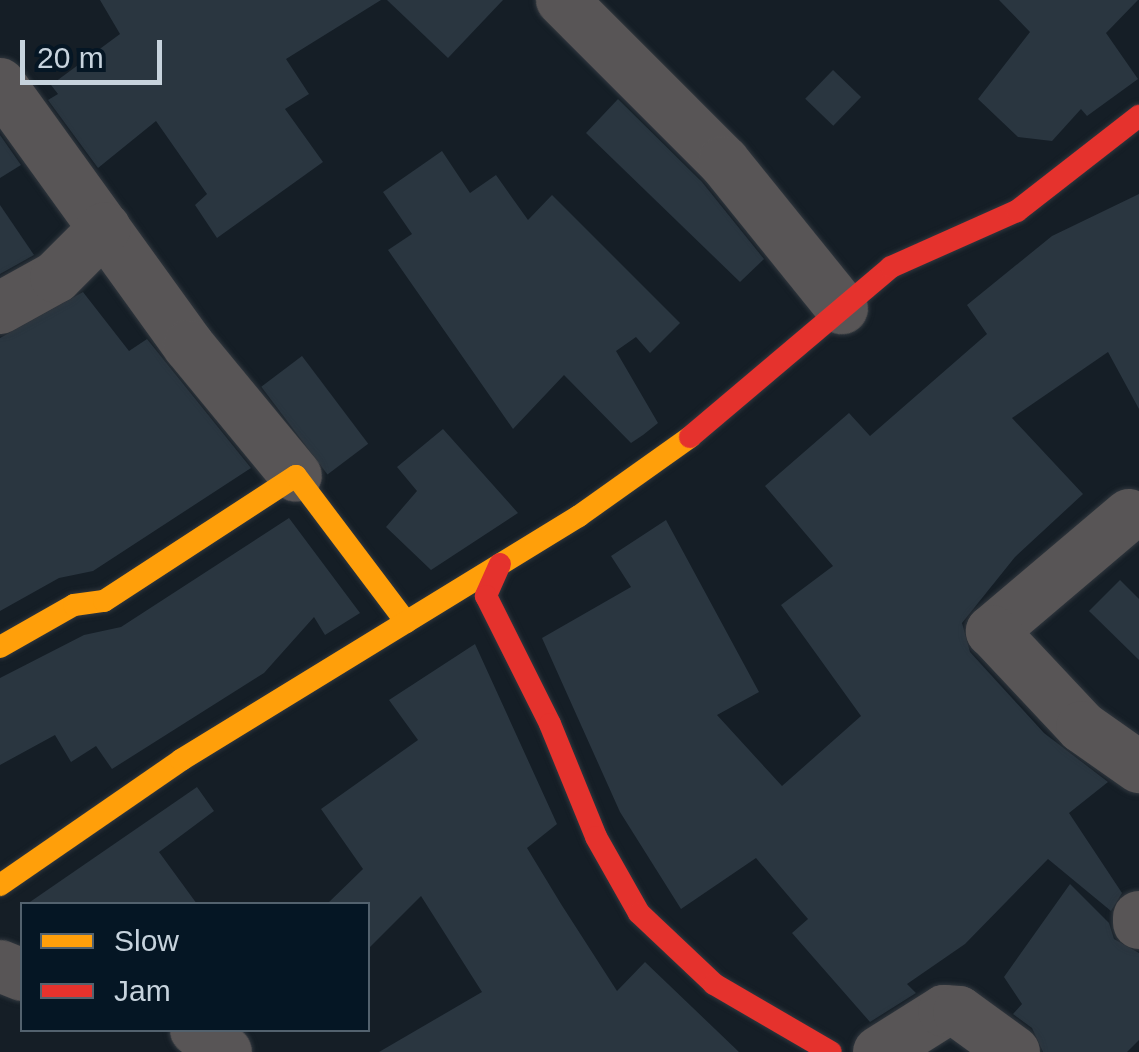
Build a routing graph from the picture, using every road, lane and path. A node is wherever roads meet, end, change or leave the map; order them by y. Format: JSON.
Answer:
{"nodes":[{"id":1,"x":562,"y":0,"type":"edge"},
{"id":2,"x":0,"y":84,"type":"edge"},
{"id":3,"x":1139,"y":116,"type":"edge"},
{"id":4,"x":105,"y":228,"type":"junction"},
{"id":5,"x":0,"y":308,"type":"edge"},
{"id":6,"x":842,"y":308,"type":"junction"},
{"id":7,"x":296,"y":476,"type":"junction"},
{"id":8,"x":1128,"y":515,"type":"dead end"},
{"id":9,"x":500,"y":564,"type":"junction"},
{"id":10,"x":406,"y":622,"type":"junction"},
{"id":11,"x":0,"y":648,"type":"edge"},
{"id":12,"x":1138,"y":764,"type":"edge"},
{"id":13,"x":0,"y":885,"type":"edge"},
{"id":14,"x":199,"y":1032,"type":"edge"},
{"id":15,"x":226,"y":1052,"type":"edge"},
{"id":16,"x":830,"y":1052,"type":"edge"},
{"id":17,"x":879,"y":1052,"type":"edge"},
{"id":18,"x":1014,"y":1052,"type":"edge"}],
"edges":[{"from":1,"to":6,"type":"street"},
{"from":2,"to":4,"type":"street"},
{"from":3,"to":6,"type":"street"},
{"from":4,"to":5,"type":"street"},
{"from":4,"to":7,"type":"street"},
{"from":6,"to":9,"type":"street"},
{"from":7,"to":10,"type":"street"},
{"from":7,"to":11,"type":"street"},
{"from":8,"to":12,"type":"street"},
{"from":9,"to":10,"type":"street"},
{"from":9,"to":16,"type":"street"},
{"from":10,"to":13,"type":"street"},
{"from":14,"to":15,"type":"street"},
{"from":17,"to":18,"type":"street"}]}
